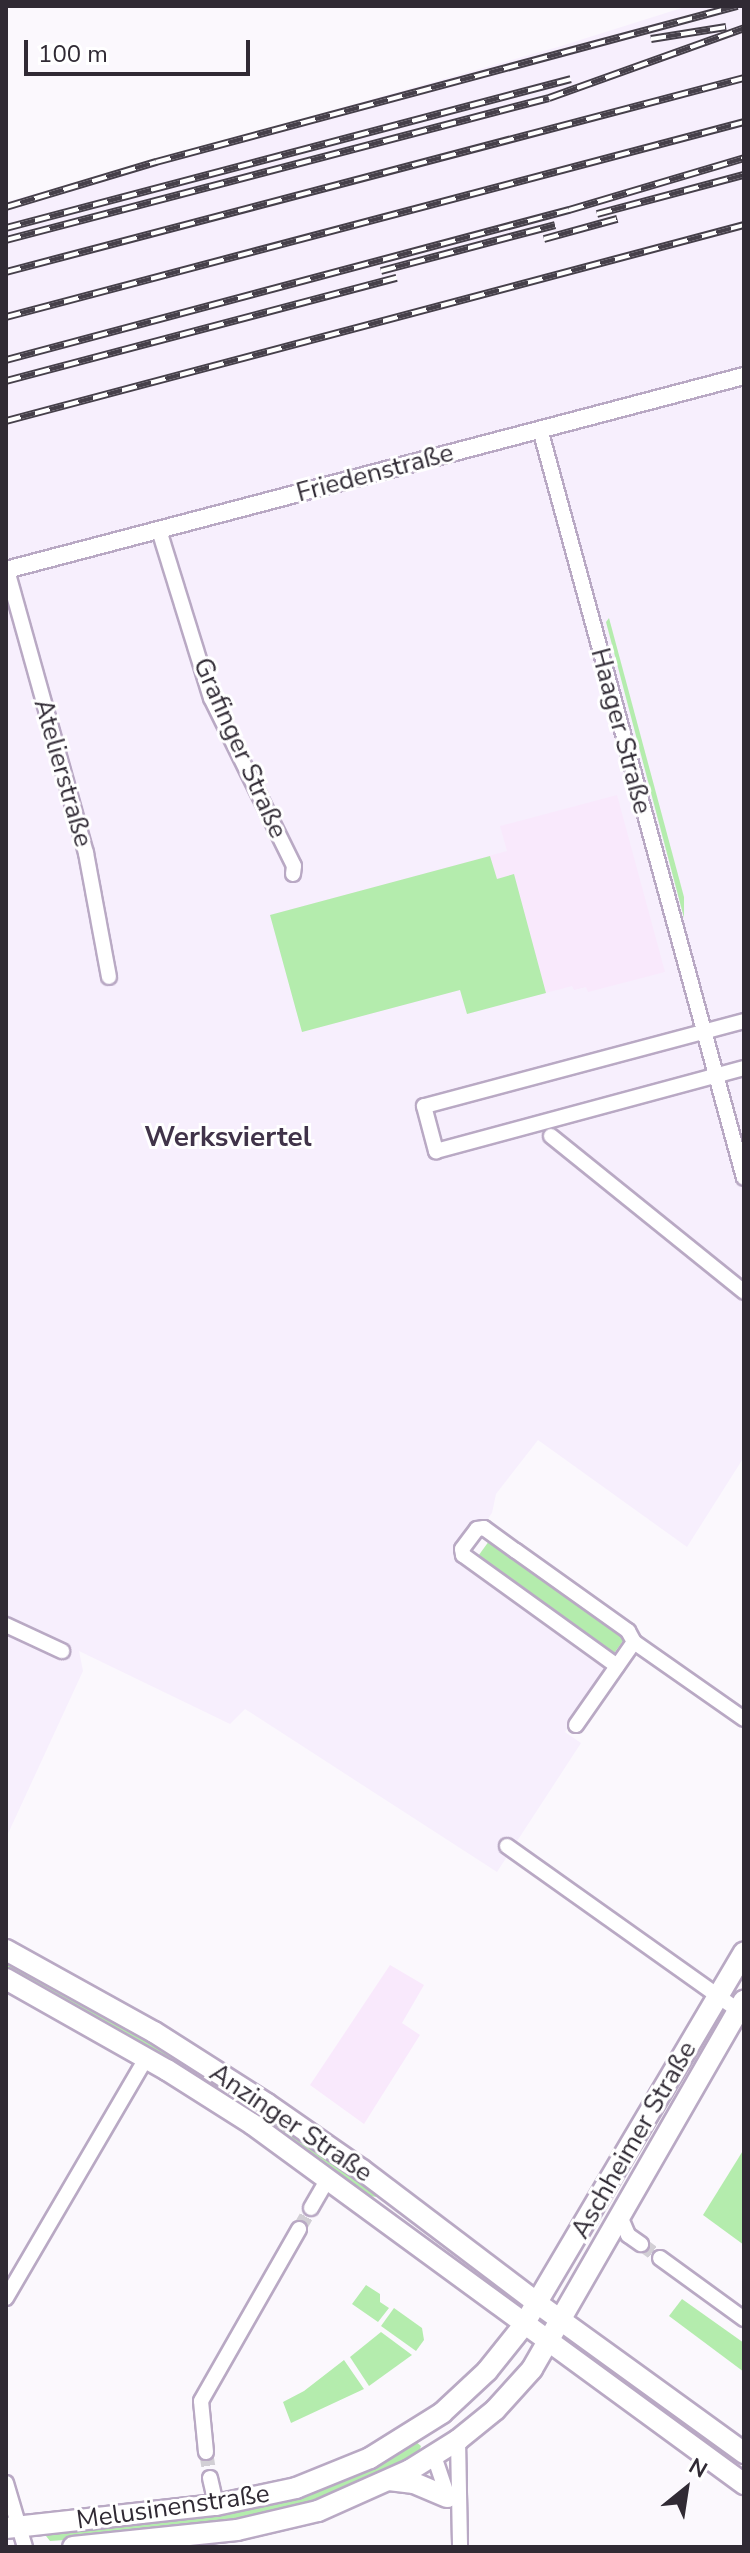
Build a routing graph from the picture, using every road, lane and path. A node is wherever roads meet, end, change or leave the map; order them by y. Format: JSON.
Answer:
{"nodes":[{"id":1,"x":744,"y":376,"type":"edge"},
{"id":2,"x":540,"y":429,"type":"junction"},
{"id":3,"x":159,"y":530,"type":"junction"},
{"id":4,"x":6,"y":570,"type":"edge"},
{"id":5,"x":293,"y":874,"type":"dead end"},
{"id":6,"x":109,"y":977,"type":"dead end"},
{"id":7,"x":744,"y":1021,"type":"edge"},
{"id":8,"x":703,"y":1032,"type":"junction"},
{"id":9,"x":744,"y":1068,"type":"edge"},
{"id":10,"x":715,"y":1076,"type":"junction"},
{"id":11,"x":551,"y":1136,"type":"dead end"},
{"id":12,"x":744,"y":1178,"type":"edge"},
{"id":13,"x":744,"y":1292,"type":"edge"},
{"id":14,"x":6,"y":1625,"type":"edge"},
{"id":15,"x":634,"y":1642,"type":"junction"},
{"id":16,"x":62,"y":1651,"type":"dead end"},
{"id":17,"x":617,"y":1666,"type":"junction"},
{"id":18,"x":744,"y":1719,"type":"edge"},
{"id":19,"x":576,"y":1725,"type":"dead end"},
{"id":20,"x":507,"y":1846,"type":"dead end"},
{"id":21,"x":6,"y":1950,"type":"edge"},
{"id":22,"x":744,"y":1953,"type":"edge"},
{"id":23,"x":6,"y":1979,"type":"edge"},
{"id":24,"x":717,"y":1996,"type":"junction"},
{"id":25,"x":741,"y":2005,"type":"edge"},
{"id":26,"x":146,"y":2058,"type":"junction"},
{"id":27,"x":328,"y":2178,"type":"junction"},
{"id":28,"x":311,"y":2208,"type":"tunnel mouth"},
{"id":29,"x":620,"y":2216,"type":"junction"},
{"id":30,"x":299,"y":2229,"type":"tunnel mouth"},
{"id":31,"x":641,"y":2244,"type":"tunnel mouth"},
{"id":32,"x":660,"y":2258,"type":"tunnel mouth"},
{"id":33,"x":6,"y":2298,"type":"edge"},
{"id":34,"x":537,"y":2303,"type":"junction"},
{"id":35,"x":744,"y":2319,"type":"edge"},
{"id":36,"x":561,"y":2320,"type":"junction"},
{"id":37,"x":523,"y":2326,"type":"junction"},
{"id":38,"x":548,"y":2343,"type":"junction"},
{"id":39,"x":430,"y":2422,"type":"junction"},
{"id":40,"x":458,"y":2440,"type":"junction"},
{"id":41,"x":206,"y":2452,"type":"tunnel mouth"},
{"id":42,"x":744,"y":2453,"type":"edge"},
{"id":43,"x":434,"y":2456,"type":"junction"},
{"id":44,"x":210,"y":2478,"type":"tunnel mouth"},
{"id":45,"x":389,"y":2480,"type":"junction"},
{"id":46,"x":6,"y":2483,"type":"edge"},
{"id":47,"x":744,"y":2484,"type":"edge"},
{"id":48,"x":447,"y":2497,"type":"junction"},
{"id":49,"x":216,"y":2505,"type":"junction"},
{"id":50,"x":460,"y":2517,"type":"junction"},
{"id":51,"x":13,"y":2521,"type":"edge"},
{"id":52,"x":25,"y":2547,"type":"edge"},
{"id":53,"x":73,"y":2547,"type":"edge"},
{"id":54,"x":460,"y":2547,"type":"edge"}],
"edges":[{"from":1,"to":2,"type":"street","name":"Friedenstraße"},
{"from":2,"to":3,"type":"street","name":"Friedenstraße"},
{"from":2,"to":8,"type":"street","name":"Haager Straße"},
{"from":3,"to":4,"type":"street","name":"Friedenstraße"},
{"from":3,"to":5,"type":"street","name":"Grafinger Straße"},
{"from":4,"to":6,"type":"street","name":"Atelierstraße"},
{"from":7,"to":8,"type":"street"},
{"from":8,"to":10,"type":"street","name":"Haager Straße"},
{"from":8,"to":10,"type":"street"},
{"from":9,"to":10,"type":"street"},
{"from":10,"to":12,"type":"street"},
{"from":11,"to":13,"type":"street"},
{"from":14,"to":16,"type":"street"},
{"from":15,"to":17,"type":"street"},
{"from":15,"to":17,"type":"street"},
{"from":15,"to":18,"type":"street"},
{"from":17,"to":19,"type":"street"},
{"from":20,"to":24,"type":"street"},
{"from":21,"to":34,"type":"main road","name":"Anzinger Straße"},
{"from":22,"to":24,"type":"main road","name":"Aschheimer Straße"},
{"from":23,"to":26,"type":"main road","name":"Anzinger Straße"},
{"from":24,"to":25,"type":"street"},
{"from":24,"to":34,"type":"main road","name":"Aschheimer Straße"},
{"from":25,"to":29,"type":"main road","name":"Aschheimer Straße"},
{"from":26,"to":27,"type":"main road","name":"Anzinger Straße"},
{"from":26,"to":33,"type":"street"},
{"from":27,"to":28,"type":"street"},
{"from":27,"to":37,"type":"main road","name":"Anzinger Straße"},
{"from":29,"to":31,"type":"street"},
{"from":29,"to":36,"type":"main road","name":"Aschheimer Straße"},
{"from":30,"to":41,"type":"street"},
{"from":32,"to":35,"type":"street"},
{"from":34,"to":36,"type":"main road","name":"Anzinger Straße"},
{"from":34,"to":37,"type":"main road","name":"Aschheimer Straße"},
{"from":36,"to":38,"type":"main road","name":"Aschheimer Straße"},
{"from":36,"to":42,"type":"main road","name":"Anzinger Straße"},
{"from":37,"to":38,"type":"main road","name":"Anzinger Straße"},
{"from":37,"to":39,"type":"main road","name":"Melusinenstraße"},
{"from":38,"to":40,"type":"main road","name":"Melusinenstraße"},
{"from":38,"to":47,"type":"main road","name":"Anzinger Straße"},
{"from":39,"to":43,"type":"main road"},
{"from":39,"to":49,"type":"main road","name":"Melusinenstraße"},
{"from":40,"to":43,"type":"main road","name":"Melusinenstraße"},
{"from":40,"to":50,"type":"street"},
{"from":43,"to":45,"type":"main road","name":"Melusinenstraße"},
{"from":43,"to":48,"type":"street"},
{"from":44,"to":49,"type":"street"},
{"from":45,"to":48,"type":"main road"},
{"from":45,"to":53,"type":"main road","name":"Melusinenstraße"},
{"from":46,"to":51,"type":"street"},
{"from":48,"to":50,"type":"street"},
{"from":49,"to":51,"type":"main road","name":"Melusinenstraße"},
{"from":50,"to":54,"type":"street"},
{"from":51,"to":52,"type":"street"}]}
